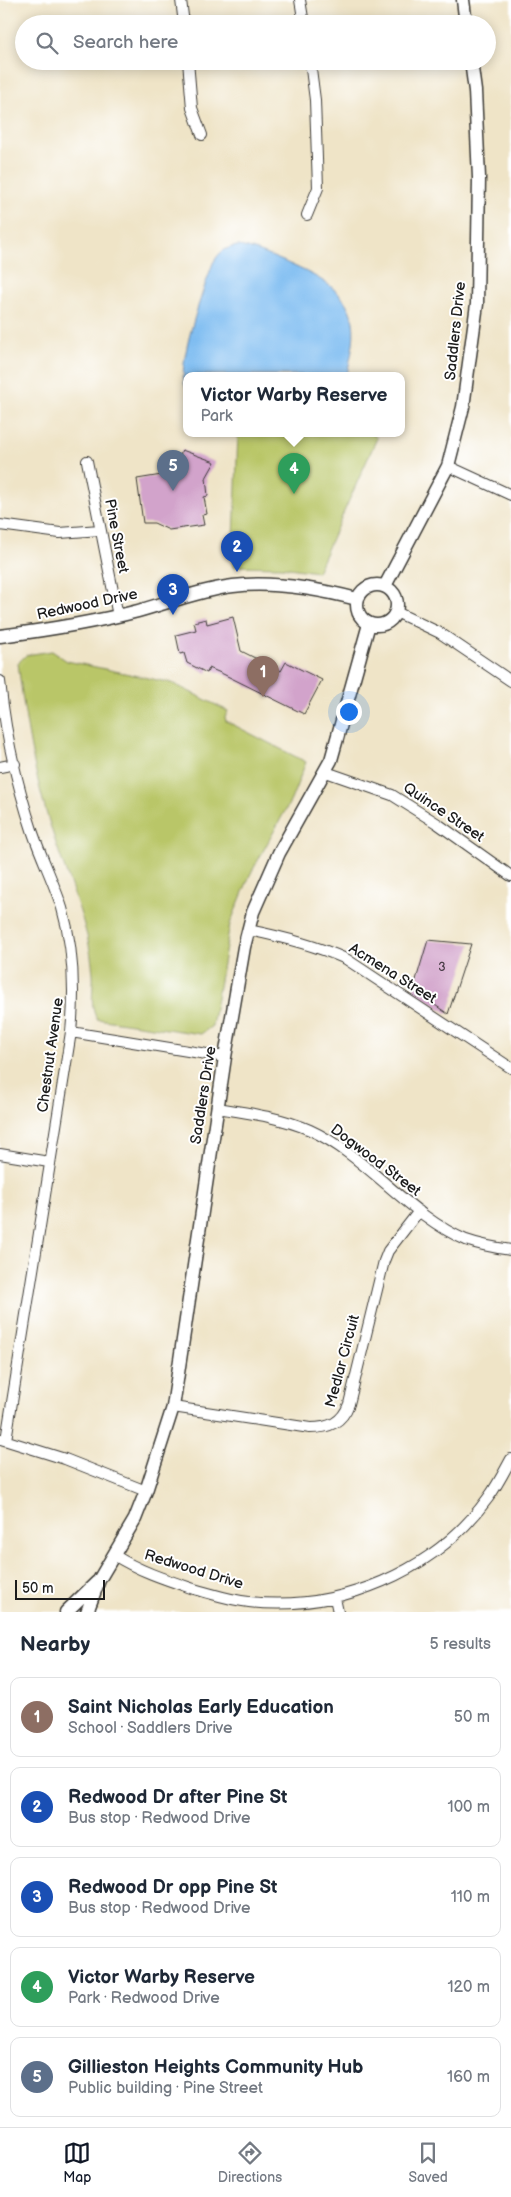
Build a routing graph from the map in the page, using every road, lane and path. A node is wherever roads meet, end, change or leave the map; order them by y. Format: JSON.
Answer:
{"nodes":[{"id":1,"x":181,"y":0,"type":"edge"},
{"id":2,"x":300,"y":0,"type":"edge"},
{"id":3,"x":463,"y":0,"type":"edge"},
{"id":4,"x":183,"y":15,"type":"edge"},
{"id":5,"x":302,"y":15,"type":"edge"},
{"id":6,"x":465,"y":15,"type":"edge"},
{"id":7,"x":189,"y":70,"type":"edge"},
{"id":8,"x":311,"y":70,"type":"edge"},
{"id":9,"x":472,"y":70,"type":"edge"},
{"id":10,"x":202,"y":135,"type":"dead end"},
{"id":11,"x":307,"y":215,"type":"dead end"},
{"id":12,"x":87,"y":461,"type":"dead end"},
{"id":13,"x":448,"y":466,"type":"junction"},
{"id":14,"x":511,"y":495,"type":"edge"},
{"id":15,"x":0,"y":525,"type":"edge"},
{"id":16,"x":100,"y":530,"type":"junction"},
{"id":17,"x":385,"y":586,"type":"junction"},
{"id":18,"x":357,"y":599,"type":"junction"},
{"id":19,"x":396,"y":612,"type":"junction"},
{"id":20,"x":118,"y":616,"type":"junction"},
{"id":21,"x":370,"y":624,"type":"junction"},
{"id":22,"x":0,"y":636,"type":"edge"},
{"id":23,"x":0,"y":681,"type":"edge"},
{"id":24,"x":511,"y":681,"type":"edge"},
{"id":25,"x":15,"y":764,"type":"junction"},
{"id":26,"x":0,"y":767,"type":"edge"},
{"id":27,"x":326,"y":772,"type":"junction"},
{"id":28,"x":511,"y":876,"type":"edge"},
{"id":29,"x":248,"y":930,"type":"junction"},
{"id":30,"x":71,"y":1032,"type":"junction"},
{"id":31,"x":225,"y":1057,"type":"junction"},
{"id":32,"x":511,"y":1068,"type":"edge"},
{"id":33,"x":217,"y":1108,"type":"junction"},
{"id":34,"x":0,"y":1154,"type":"edge"},
{"id":35,"x":49,"y":1162,"type":"junction"},
{"id":36,"x":419,"y":1211,"type":"junction"},
{"id":37,"x":511,"y":1250,"type":"edge"},
{"id":38,"x":173,"y":1407,"type":"junction"},
{"id":39,"x":3,"y":1439,"type":"edge"},
{"id":40,"x":511,"y":1459,"type":"edge"},
{"id":41,"x":146,"y":1491,"type":"junction"},
{"id":42,"x":114,"y":1555,"type":"junction"},
{"id":43,"x":99,"y":1580,"type":"junction"},
{"id":44,"x":335,"y":1598,"type":"junction"},
{"id":45,"x":66,"y":1612,"type":"edge"},
{"id":46,"x":87,"y":1612,"type":"edge"},
{"id":47,"x":338,"y":1612,"type":"edge"}],
"edges":[{"from":1,"to":4,"type":"street"},
{"from":2,"to":5,"type":"street"},
{"from":3,"to":6,"type":"street"},
{"from":7,"to":10,"type":"street"},
{"from":8,"to":11,"type":"street"},
{"from":9,"to":13,"type":"street","name":"Saddlers Drive"},
{"from":12,"to":16,"type":"street","name":"Pine Street"},
{"from":13,"to":14,"type":"street"},
{"from":13,"to":17,"type":"street","name":"Saddlers Drive"},
{"from":15,"to":16,"type":"street"},
{"from":16,"to":20,"type":"street","name":"Pine Street"},
{"from":17,"to":18,"type":"street"},
{"from":17,"to":19,"type":"street"},
{"from":18,"to":20,"type":"street","name":"Redwood Drive"},
{"from":18,"to":21,"type":"street"},
{"from":19,"to":21,"type":"street"},
{"from":19,"to":24,"type":"street"},
{"from":20,"to":22,"type":"street","name":"Redwood Drive"},
{"from":21,"to":27,"type":"street","name":"Saddlers Drive"},
{"from":23,"to":25,"type":"street","name":"Chestnut Avenue"},
{"from":25,"to":26,"type":"street"},
{"from":25,"to":30,"type":"street","name":"Chestnut Avenue"},
{"from":27,"to":28,"type":"street","name":"Quince Street"},
{"from":27,"to":29,"type":"street","name":"Saddlers Drive"},
{"from":29,"to":31,"type":"street","name":"Saddlers Drive"},
{"from":29,"to":32,"type":"street","name":"Acmena Street"},
{"from":30,"to":31,"type":"street"},
{"from":30,"to":35,"type":"street","name":"Chestnut Avenue"},
{"from":31,"to":33,"type":"street","name":"Saddlers Drive"},
{"from":33,"to":36,"type":"street","name":"Dogwood Street"},
{"from":33,"to":38,"type":"street","name":"Saddlers Drive"},
{"from":34,"to":35,"type":"street"},
{"from":35,"to":39,"type":"street","name":"Chestnut Avenue"},
{"from":36,"to":37,"type":"street","name":"Dogwood Street"},
{"from":36,"to":38,"type":"street","name":"Medlar Circuit"},
{"from":38,"to":41,"type":"street","name":"Saddlers Drive"},
{"from":39,"to":41,"type":"street"},
{"from":40,"to":44,"type":"street","name":"Redwood Drive"},
{"from":41,"to":42,"type":"street","name":"Saddlers Drive"},
{"from":42,"to":43,"type":"street","name":"Saddlers Drive"},
{"from":42,"to":44,"type":"street","name":"Redwood Drive"},
{"from":43,"to":45,"type":"street","name":"Saddlers Drive"},
{"from":43,"to":46,"type":"street","name":"Saddlers Drive"},
{"from":44,"to":47,"type":"street"}]}
